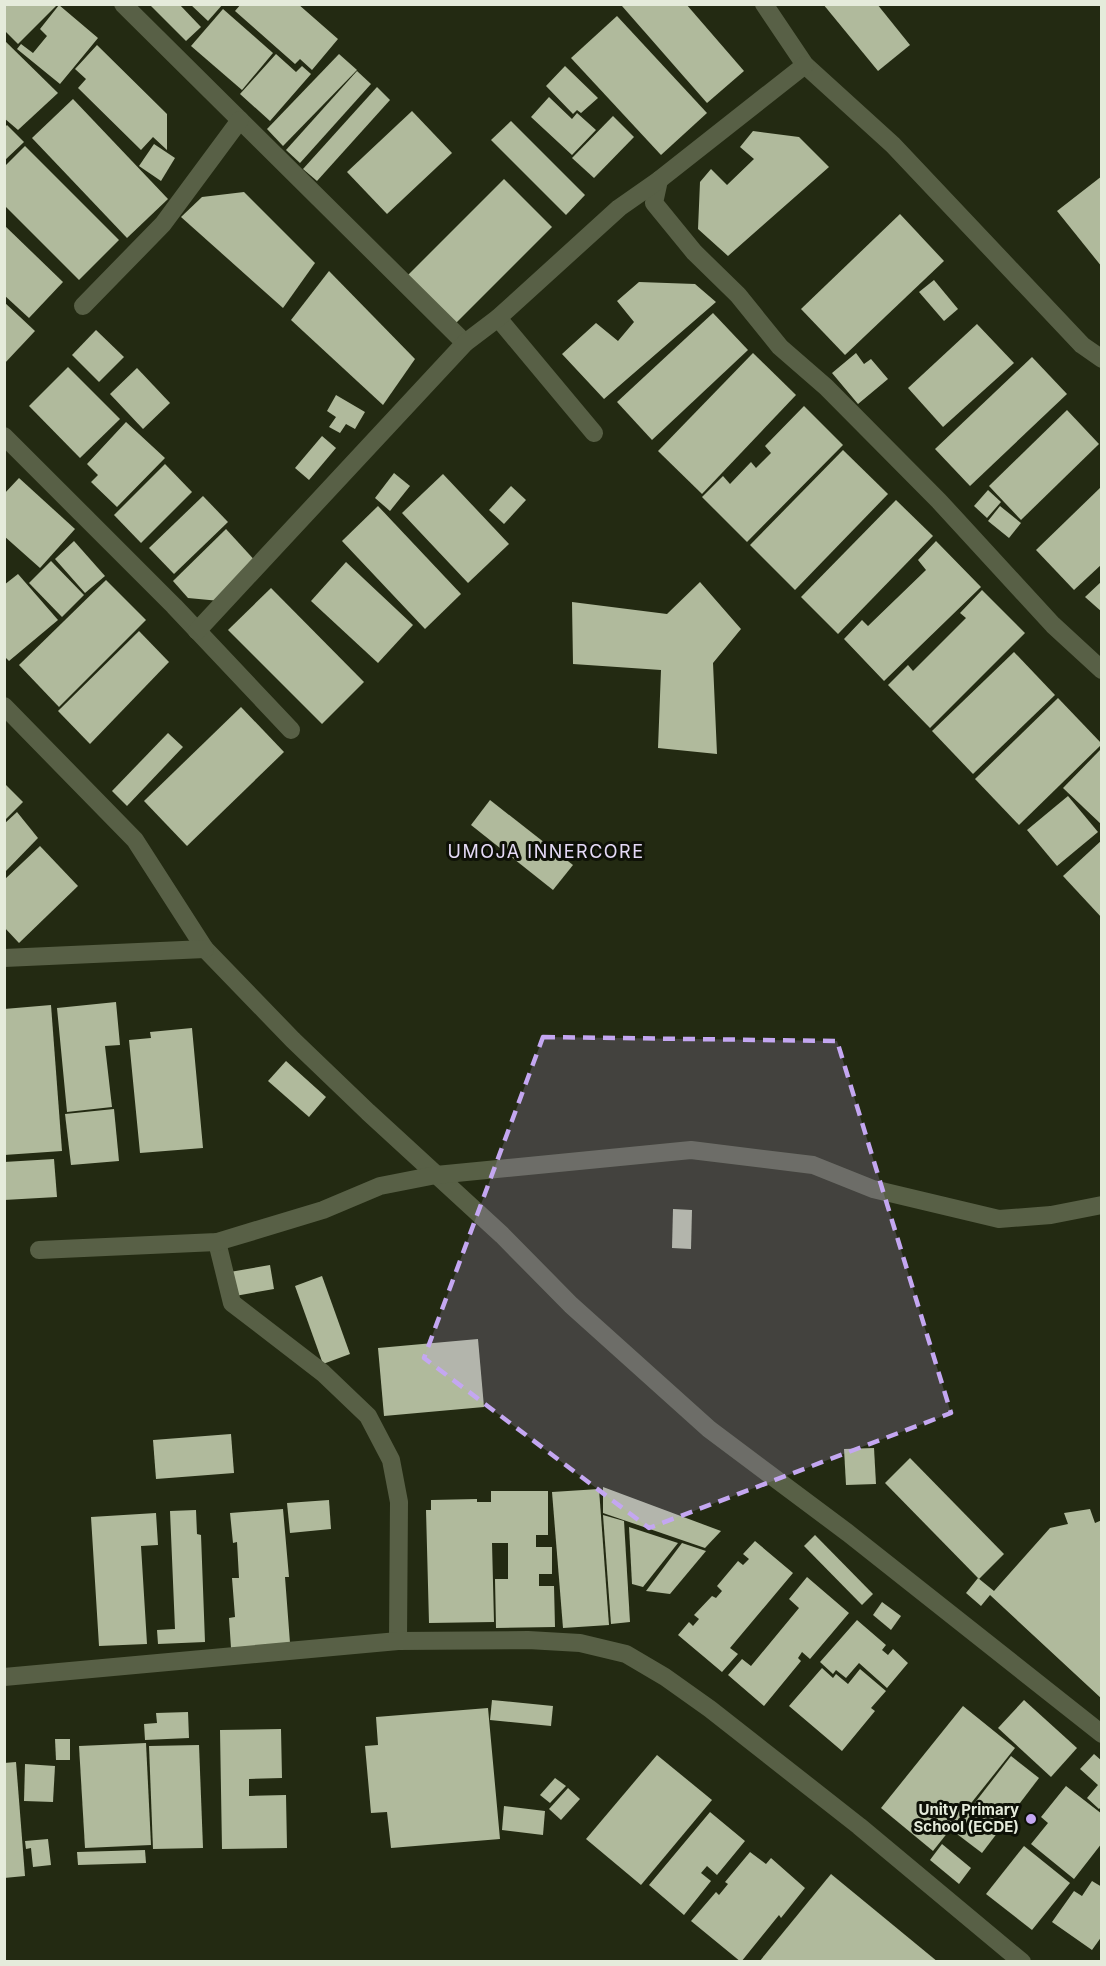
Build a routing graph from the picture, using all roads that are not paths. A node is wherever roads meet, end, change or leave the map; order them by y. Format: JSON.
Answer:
{"nodes":[{"id":1,"x":123,"y":4,"type":"edge"},
{"id":2,"x":764,"y":4,"type":"edge"},
{"id":3,"x":805,"y":65,"type":"junction"},
{"id":4,"x":240,"y":120,"type":"junction"},
{"id":5,"x":659,"y":180,"type":"junction"},
{"id":6,"x":83,"y":306,"type":"dead end"},
{"id":7,"x":498,"y":318,"type":"junction"},
{"id":8,"x":465,"y":344,"type":"junction"},
{"id":9,"x":1101,"y":359,"type":"edge"},
{"id":10,"x":594,"y":433,"type":"dead end"},
{"id":11,"x":4,"y":436,"type":"edge"},
{"id":12,"x":197,"y":630,"type":"junction"},
{"id":13,"x":1101,"y":670,"type":"edge"},
{"id":14,"x":4,"y":706,"type":"edge"},
{"id":15,"x":291,"y":730,"type":"dead end"},
{"id":16,"x":205,"y":949,"type":"junction"},
{"id":17,"x":4,"y":958,"type":"edge"},
{"id":18,"x":436,"y":1175,"type":"junction"},
{"id":19,"x":1101,"y":1205,"type":"edge"},
{"id":20,"x":216,"y":1242,"type":"junction"},
{"id":21,"x":39,"y":1250,"type":"dead end"},
{"id":22,"x":398,"y":1641,"type":"junction"},
{"id":23,"x":4,"y":1677,"type":"edge"},
{"id":24,"x":1101,"y":1734,"type":"edge"},
{"id":25,"x":1022,"y":1962,"type":"edge"}],
"edges":[{"from":1,"to":4,"type":"street"},
{"from":2,"to":3,"type":"street"},
{"from":3,"to":5,"type":"street"},
{"from":3,"to":9,"type":"street"},
{"from":4,"to":6,"type":"street"},
{"from":4,"to":8,"type":"street"},
{"from":5,"to":7,"type":"street"},
{"from":5,"to":13,"type":"street"},
{"from":7,"to":8,"type":"street"},
{"from":7,"to":10,"type":"street"},
{"from":8,"to":12,"type":"street"},
{"from":11,"to":12,"type":"street"},
{"from":12,"to":15,"type":"street"},
{"from":14,"to":16,"type":"street"},
{"from":16,"to":17,"type":"street"},
{"from":16,"to":18,"type":"street"},
{"from":18,"to":19,"type":"street"},
{"from":18,"to":20,"type":"street"},
{"from":18,"to":24,"type":"street"},
{"from":20,"to":21,"type":"street"},
{"from":20,"to":22,"type":"street"},
{"from":22,"to":23,"type":"street"},
{"from":22,"to":25,"type":"street"}]}
